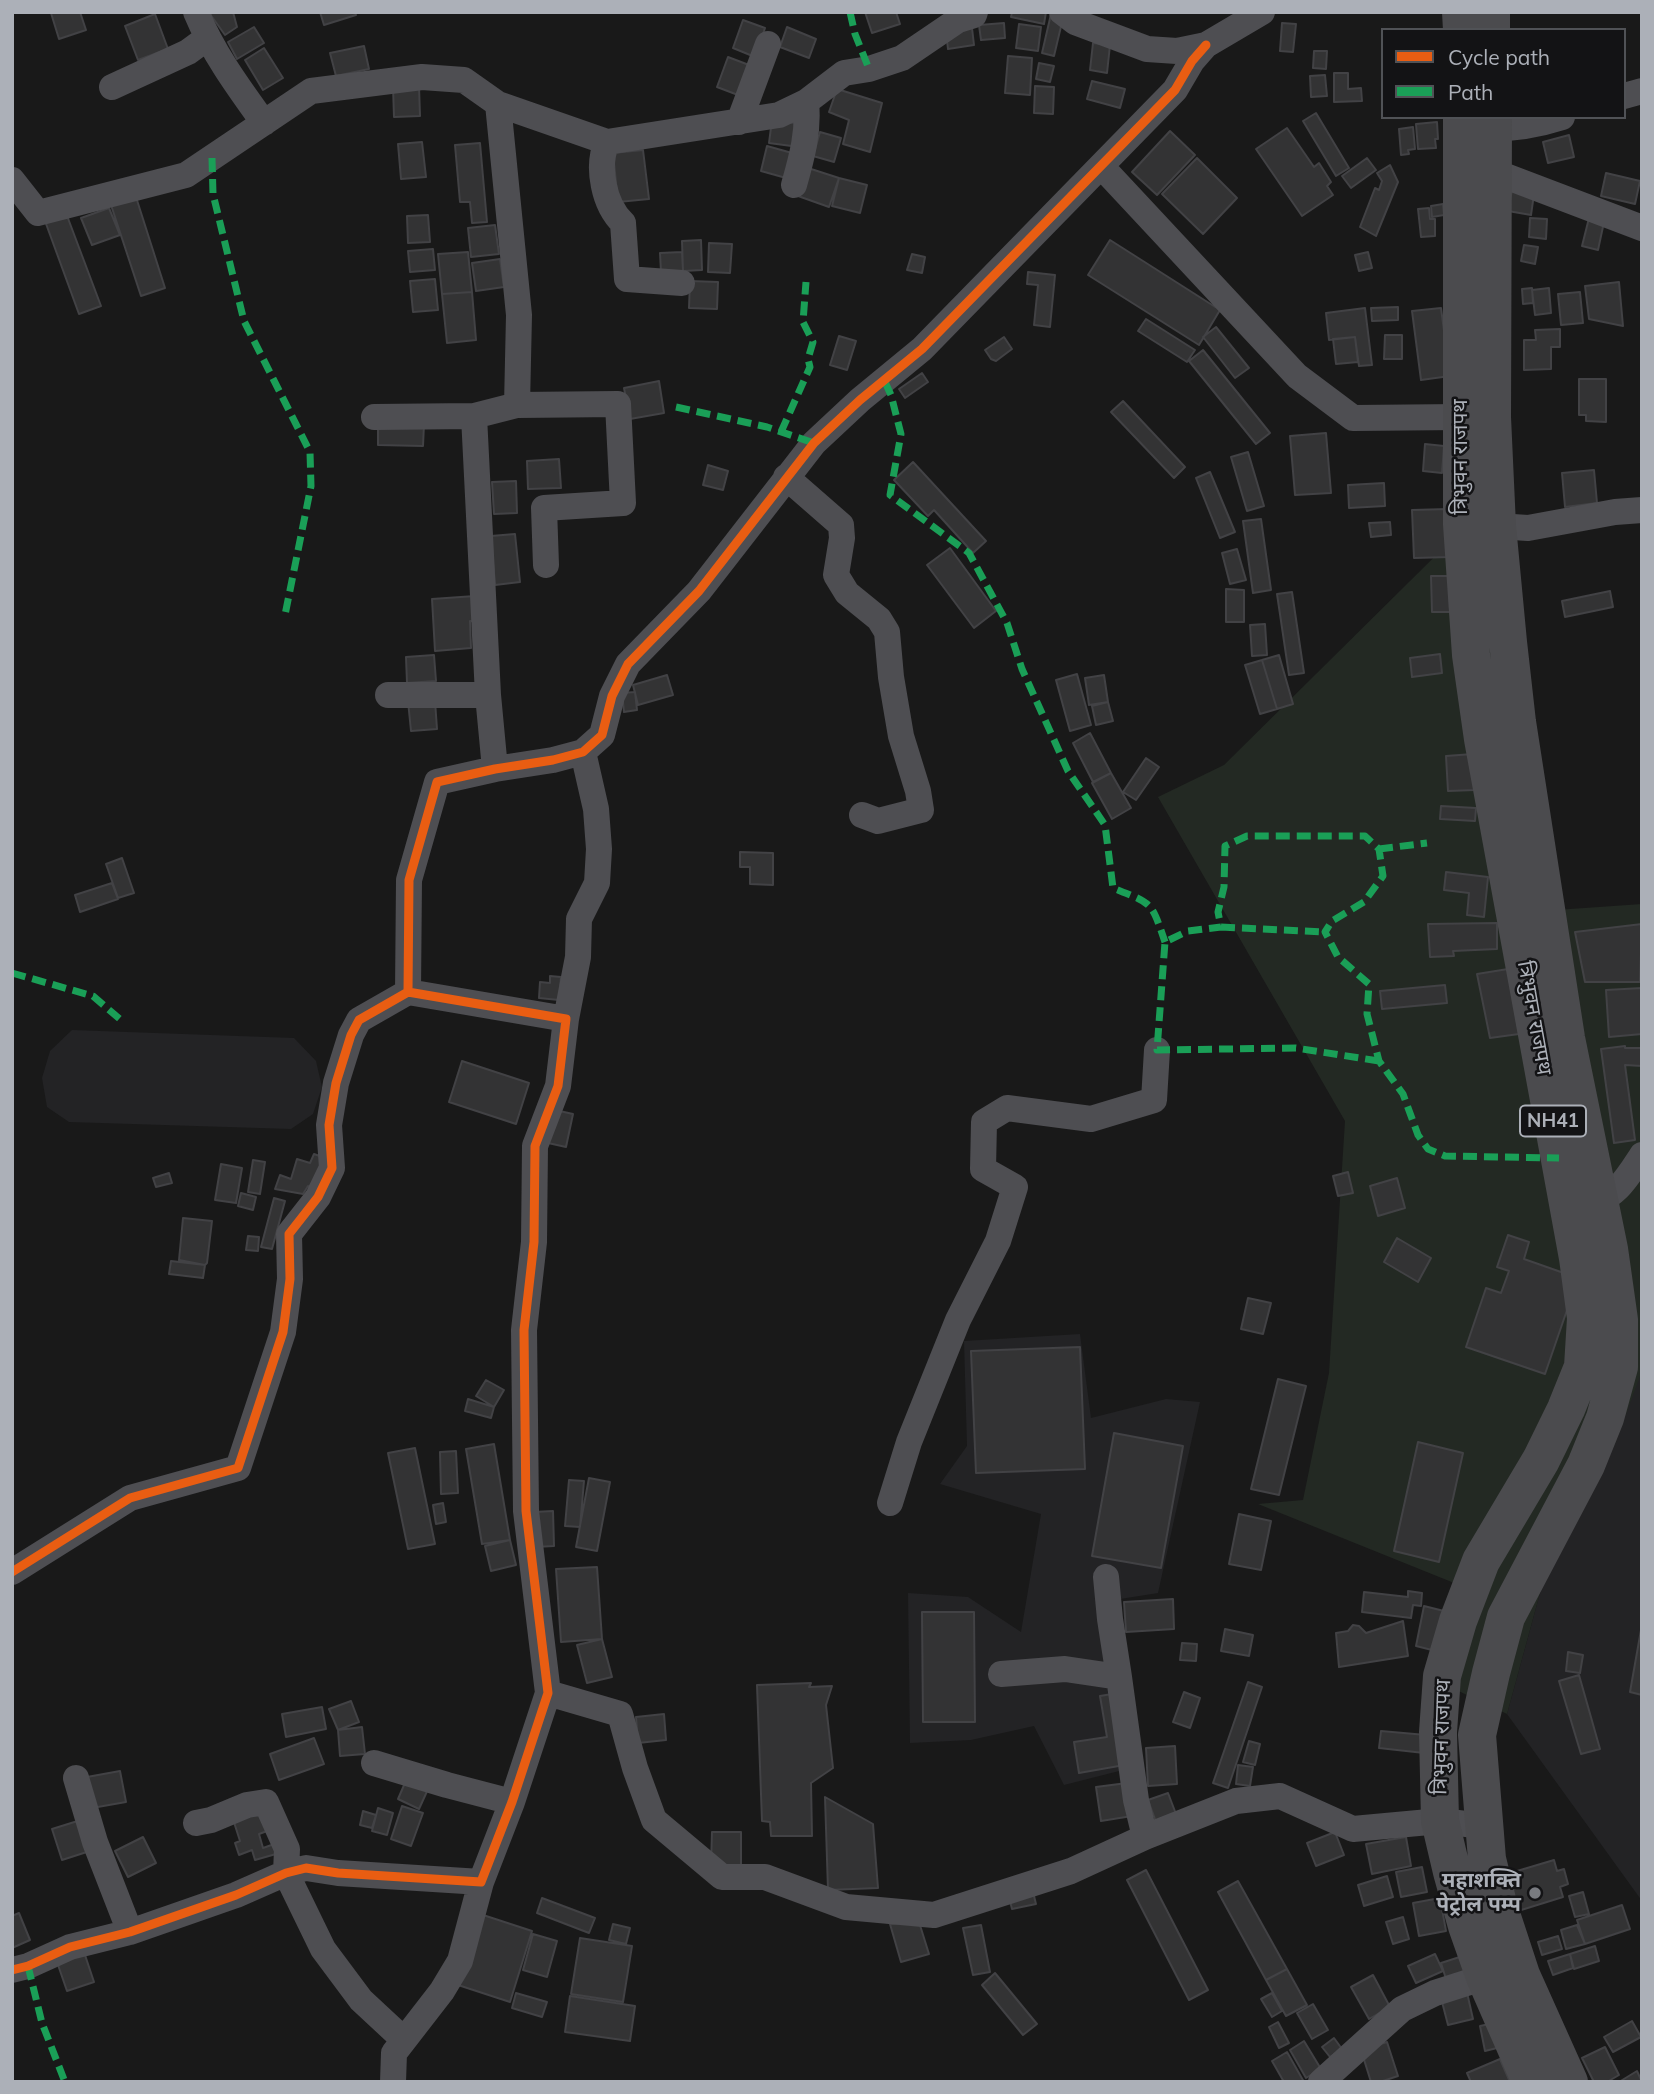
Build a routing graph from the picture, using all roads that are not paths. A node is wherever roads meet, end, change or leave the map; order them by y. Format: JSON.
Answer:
{"nodes":[{"id":1,"x":196,"y":12,"type":"edge"},
{"id":2,"x":975,"y":12,"type":"edge"},
{"id":3,"x":1062,"y":12,"type":"edge"},
{"id":4,"x":1262,"y":12,"type":"edge"},
{"id":5,"x":207,"y":38,"type":"junction"},
{"id":6,"x":768,"y":44,"type":"dead end"},
{"id":7,"x":1206,"y":45,"type":"junction"},
{"id":8,"x":112,"y":87,"type":"dead end"},
{"id":9,"x":806,"y":102,"type":"junction"},
{"id":10,"x":498,"y":104,"type":"junction"},
{"id":11,"x":1556,"y":119,"type":"edge"},
{"id":12,"x":739,"y":122,"type":"junction"},
{"id":13,"x":264,"y":123,"type":"junction"},
{"id":14,"x":1477,"y":123,"type":"edge"},
{"id":15,"x":607,"y":142,"type":"junction"},
{"id":16,"x":1102,"y":167,"type":"junction"},
{"id":17,"x":1492,"y":171,"type":"junction"},
{"id":18,"x":12,"y":180,"type":"edge"},
{"id":19,"x":794,"y":185,"type":"dead end"},
{"id":20,"x":1642,"y":228,"type":"edge"},
{"id":21,"x":682,"y":283,"type":"dead end"},
{"id":22,"x":517,"y":405,"type":"junction"},
{"id":23,"x":474,"y":416,"type":"junction"},
{"id":24,"x":374,"y":417,"type":"dead end"},
{"id":25,"x":1461,"y":417,"type":"junction"},
{"id":26,"x":786,"y":477,"type":"junction"},
{"id":27,"x":1642,"y":510,"type":"edge"},
{"id":28,"x":1497,"y":526,"type":"junction"},
{"id":29,"x":546,"y":565,"type":"dead end"},
{"id":30,"x":388,"y":695,"type":"dead end"},
{"id":31,"x":488,"y":695,"type":"junction"},
{"id":32,"x":583,"y":752,"type":"junction"},
{"id":33,"x":495,"y":769,"type":"junction"},
{"id":34,"x":862,"y":815,"type":"dead end"},
{"id":35,"x":408,"y":992,"type":"junction"},
{"id":36,"x":566,"y":1019,"type":"junction"},
{"id":37,"x":1157,"y":1050,"type":"dead end"},
{"id":38,"x":1642,"y":1155,"type":"edge"},
{"id":39,"x":1584,"y":1204,"type":"junction"},
{"id":40,"x":890,"y":1503,"type":"dead end"},
{"id":41,"x":12,"y":1572,"type":"edge"},
{"id":42,"x":1107,"y":1577,"type":"dead end"},
{"id":43,"x":1001,"y":1674,"type":"dead end"},
{"id":44,"x":1119,"y":1677,"type":"junction"},
{"id":45,"x":548,"y":1693,"type":"junction"},
{"id":46,"x":374,"y":1763,"type":"dead end"},
{"id":47,"x":76,"y":1778,"type":"dead end"},
{"id":48,"x":512,"y":1802,"type":"junction"},
{"id":49,"x":1440,"y":1821,"type":"junction"},
{"id":50,"x":196,"y":1823,"type":"dead end"},
{"id":51,"x":1484,"y":1826,"type":"junction"},
{"id":52,"x":1145,"y":1837,"type":"junction"},
{"id":53,"x":286,"y":1873,"type":"junction"},
{"id":54,"x":481,"y":1882,"type":"junction"},
{"id":55,"x":130,"y":1932,"type":"junction"},
{"id":56,"x":12,"y":1970,"type":"edge"},
{"id":57,"x":1485,"y":1977,"type":"junction"},
{"id":58,"x":404,"y":2040,"type":"junction"},
{"id":59,"x":393,"y":2082,"type":"edge"},
{"id":60,"x":1321,"y":2082,"type":"edge"},
{"id":61,"x":1531,"y":2082,"type":"edge"},
{"id":62,"x":1569,"y":2082,"type":"edge"}],
"edges":[{"from":1,"to":5,"type":"street"},
{"from":2,"to":9,"type":"street"},
{"from":3,"to":7,"type":"street"},
{"from":4,"to":7,"type":"street"},
{"from":5,"to":8,"type":"street"},
{"from":5,"to":13,"type":"street"},
{"from":6,"to":12,"type":"street"},
{"from":7,"to":16,"type":"street"},
{"from":9,"to":12,"type":"street"},
{"from":9,"to":19,"type":"street"},
{"from":10,"to":13,"type":"street"},
{"from":10,"to":15,"type":"street"},
{"from":10,"to":22,"type":"street"},
{"from":11,"to":14,"type":"street"},
{"from":12,"to":15,"type":"street"},
{"from":13,"to":18,"type":"street"},
{"from":14,"to":17,"type":"highway","name":"त्रिभुवन राजपथ","number":"NH41"},
{"from":14,"to":25,"type":"highway","name":"त्रिभुवन राजपथ","number":"NH41"},
{"from":15,"to":21,"type":"street"},
{"from":16,"to":25,"type":"street"},
{"from":16,"to":26,"type":"street"},
{"from":17,"to":20,"type":"street"},
{"from":17,"to":28,"type":"highway","name":"त्रिभुवन राजपथ","number":"NH41"},
{"from":22,"to":23,"type":"street"},
{"from":22,"to":29,"type":"street"},
{"from":23,"to":24,"type":"street"},
{"from":23,"to":31,"type":"street"},
{"from":25,"to":39,"type":"highway","name":"त्रिभुवन राजपथ","number":"NH41"},
{"from":26,"to":32,"type":"street"},
{"from":26,"to":34,"type":"street"},
{"from":27,"to":28,"type":"street"},
{"from":28,"to":39,"type":"highway","name":"त्रिभुवन राजपथ","number":"NH41"},
{"from":30,"to":31,"type":"street"},
{"from":31,"to":33,"type":"street"},
{"from":32,"to":33,"type":"street"},
{"from":32,"to":36,"type":"street"},
{"from":33,"to":35,"type":"street"},
{"from":35,"to":36,"type":"street"},
{"from":35,"to":41,"type":"street"},
{"from":36,"to":45,"type":"street"},
{"from":37,"to":40,"type":"street"},
{"from":38,"to":39,"type":"street"},
{"from":39,"to":49,"type":"highway","name":"त्रिभुवन राजपथ","number":"NH41"},
{"from":39,"to":51,"type":"highway","name":"त्रिभुवन राजपथ","number":"NH41"},
{"from":42,"to":44,"type":"street"},
{"from":43,"to":44,"type":"street"},
{"from":44,"to":52,"type":"street"},
{"from":45,"to":48,"type":"street"},
{"from":45,"to":52,"type":"street"},
{"from":46,"to":48,"type":"street"},
{"from":47,"to":55,"type":"street"},
{"from":48,"to":54,"type":"street"},
{"from":49,"to":51,"type":"street"},
{"from":49,"to":52,"type":"street"},
{"from":49,"to":57,"type":"highway","name":"त्रिभुवन राजपथ","number":"NH41"},
{"from":50,"to":53,"type":"street"},
{"from":51,"to":62,"type":"highway","name":"त्रिभुवन राजपथ","number":"NH41"},
{"from":53,"to":54,"type":"street"},
{"from":53,"to":55,"type":"street"},
{"from":53,"to":58,"type":"street"},
{"from":54,"to":58,"type":"street"},
{"from":55,"to":56,"type":"street"},
{"from":57,"to":60,"type":"street"},
{"from":57,"to":61,"type":"highway","name":"त्रिभुवन राजपथ","number":"NH41"},
{"from":58,"to":59,"type":"street"}]}
